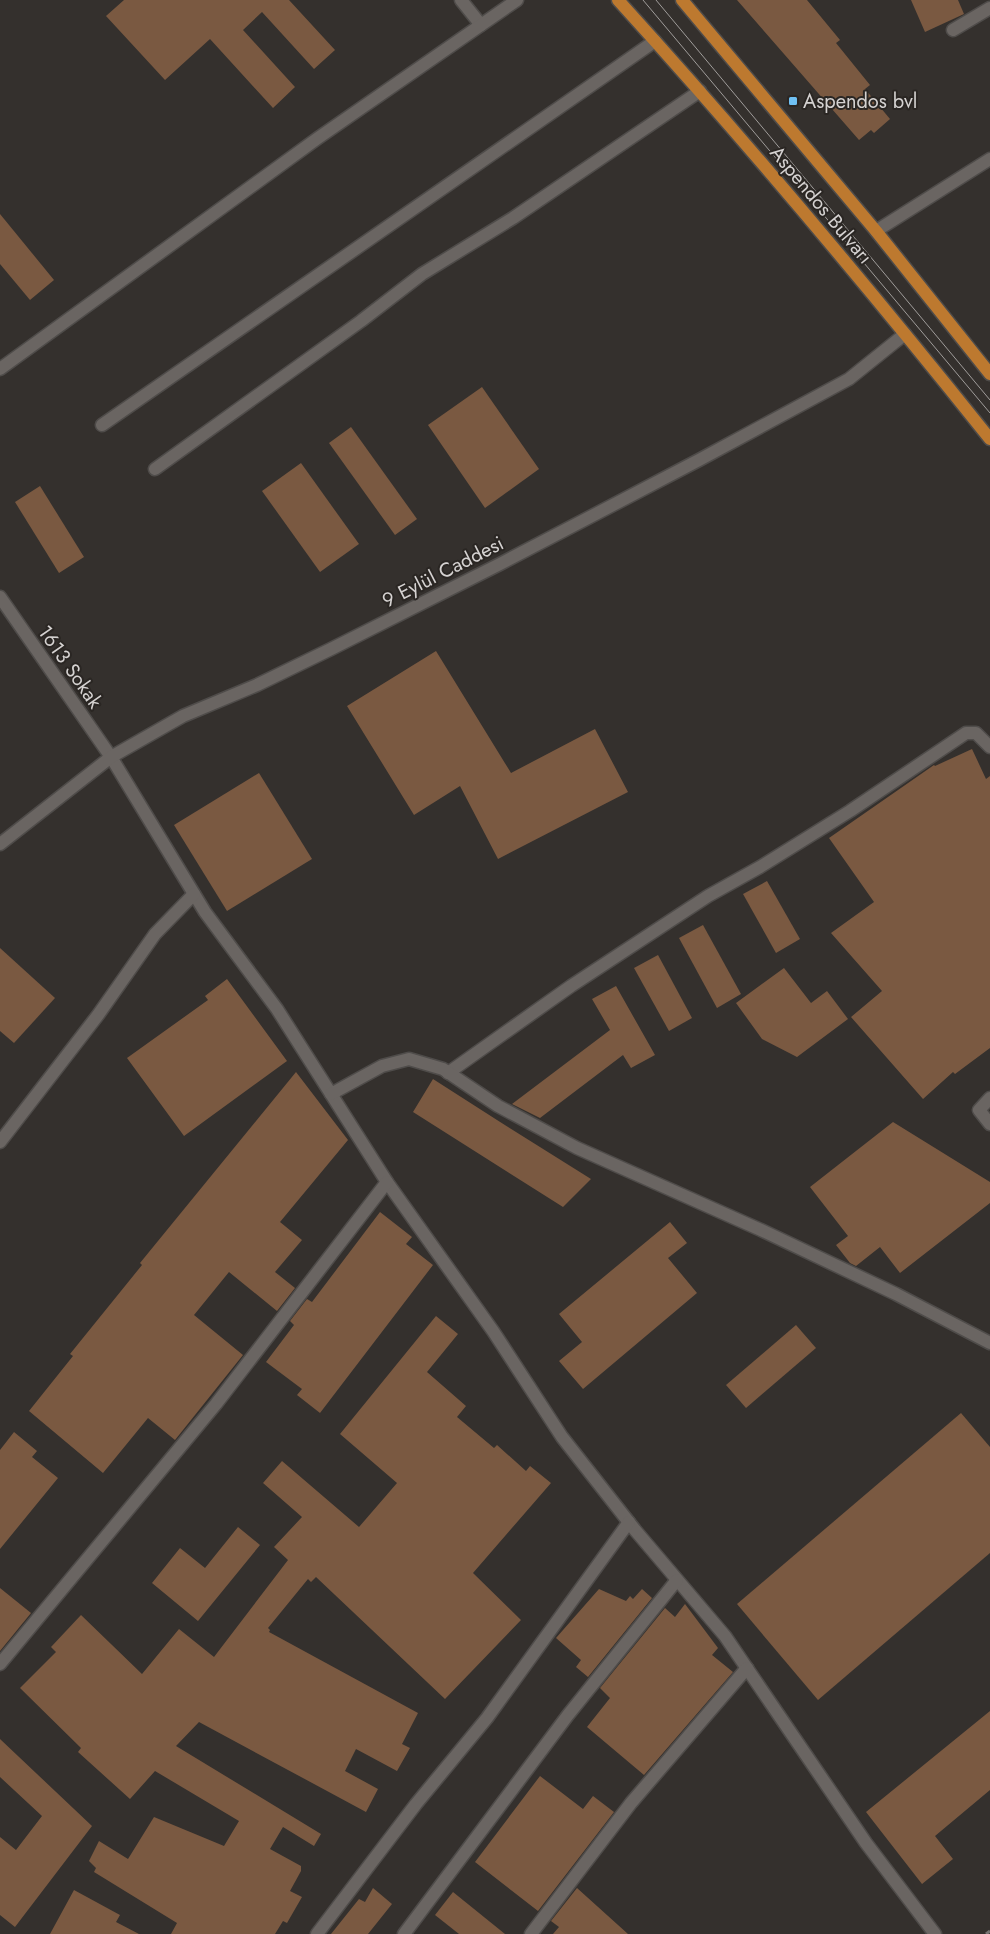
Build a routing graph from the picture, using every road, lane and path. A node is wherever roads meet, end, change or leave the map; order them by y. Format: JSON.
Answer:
{"nodes":[{"id":1,"x":460,"y":0,"type":"edge"},
{"id":2,"x":518,"y":0,"type":"edge"},
{"id":3,"x":618,"y":0,"type":"edge"},
{"id":4,"x":682,"y":0,"type":"edge"},
{"id":5,"x":990,"y":8,"type":"edge"},
{"id":6,"x":481,"y":25,"type":"junction"},
{"id":7,"x":954,"y":30,"type":"dead end"},
{"id":8,"x":655,"y":41,"type":"junction"},
{"id":9,"x":700,"y":91,"type":"junction"},
{"id":10,"x":990,"y":159,"type":"edge"},
{"id":11,"x":876,"y":231,"type":"junction"},
{"id":12,"x":905,"y":334,"type":"junction"},
{"id":13,"x":0,"y":370,"type":"edge"},
{"id":14,"x":990,"y":374,"type":"edge"},
{"id":15,"x":102,"y":425,"type":"dead end"},
{"id":16,"x":990,"y":439,"type":"edge"},
{"id":17,"x":156,"y":469,"type":"dead end"},
{"id":18,"x":0,"y":597,"type":"edge"},
{"id":19,"x":990,"y":747,"type":"edge"},
{"id":20,"x":111,"y":756,"type":"junction"},
{"id":21,"x":0,"y":844,"type":"edge"},
{"id":22,"x":194,"y":894,"type":"junction"},
{"id":23,"x":448,"y":1073,"type":"junction"},
{"id":24,"x":331,"y":1094,"type":"junction"},
{"id":25,"x":990,"y":1098,"type":"edge"},
{"id":26,"x":990,"y":1124,"type":"edge"},
{"id":27,"x":0,"y":1142,"type":"edge"},
{"id":28,"x":387,"y":1182,"type":"junction"},
{"id":29,"x":990,"y":1343,"type":"edge"},
{"id":30,"x":629,"y":1522,"type":"junction"},
{"id":31,"x":677,"y":1580,"type":"junction"},
{"id":32,"x":0,"y":1664,"type":"edge"},
{"id":33,"x":746,"y":1668,"type":"junction"},
{"id":34,"x":990,"y":1931,"type":"edge"},
{"id":35,"x":316,"y":1934,"type":"edge"},
{"id":36,"x":404,"y":1934,"type":"edge"},
{"id":37,"x":531,"y":1934,"type":"edge"},
{"id":38,"x":936,"y":1934,"type":"edge"},
{"id":39,"x":986,"y":1934,"type":"edge"}],
"edges":[{"from":1,"to":6,"type":"street"},
{"from":2,"to":6,"type":"street"},
{"from":3,"to":8,"type":"main road","name":"Aspendos Bulvarı"},
{"from":4,"to":11,"type":"main road","name":"Aspendos Bulvarı"},
{"from":5,"to":7,"type":"street"},
{"from":6,"to":13,"type":"street"},
{"from":8,"to":9,"type":"main road","name":"Aspendos Bulvarı"},
{"from":8,"to":15,"type":"street"},
{"from":9,"to":12,"type":"main road","name":"Aspendos Bulvarı"},
{"from":9,"to":17,"type":"street"},
{"from":10,"to":11,"type":"street"},
{"from":11,"to":14,"type":"main road","name":"Aspendos Bulvarı"},
{"from":12,"to":16,"type":"main road","name":"Aspendos Bulvarı"},
{"from":12,"to":20,"type":"street","name":"9 Eylül Caddesi"},
{"from":18,"to":20,"type":"street","name":"1613 Sokak"},
{"from":19,"to":23,"type":"street"},
{"from":20,"to":21,"type":"street","name":"9 Eylül Caddesi"},
{"from":20,"to":22,"type":"street","name":"1613 Sokak"},
{"from":22,"to":24,"type":"street","name":"1613 Sokak"},
{"from":22,"to":27,"type":"street"},
{"from":23,"to":24,"type":"street"},
{"from":23,"to":29,"type":"street"},
{"from":24,"to":28,"type":"street","name":"1613 Sokak"},
{"from":25,"to":26,"type":"street"},
{"from":28,"to":30,"type":"street","name":"1613 Sokak"},
{"from":28,"to":32,"type":"street"},
{"from":30,"to":31,"type":"street","name":"1613 Sokak"},
{"from":30,"to":35,"type":"street"},
{"from":31,"to":33,"type":"street","name":"1613 Sokak"},
{"from":31,"to":36,"type":"street"},
{"from":33,"to":37,"type":"street"},
{"from":33,"to":38,"type":"street","name":"1613 Sokak"},
{"from":34,"to":39,"type":"path"}]}
